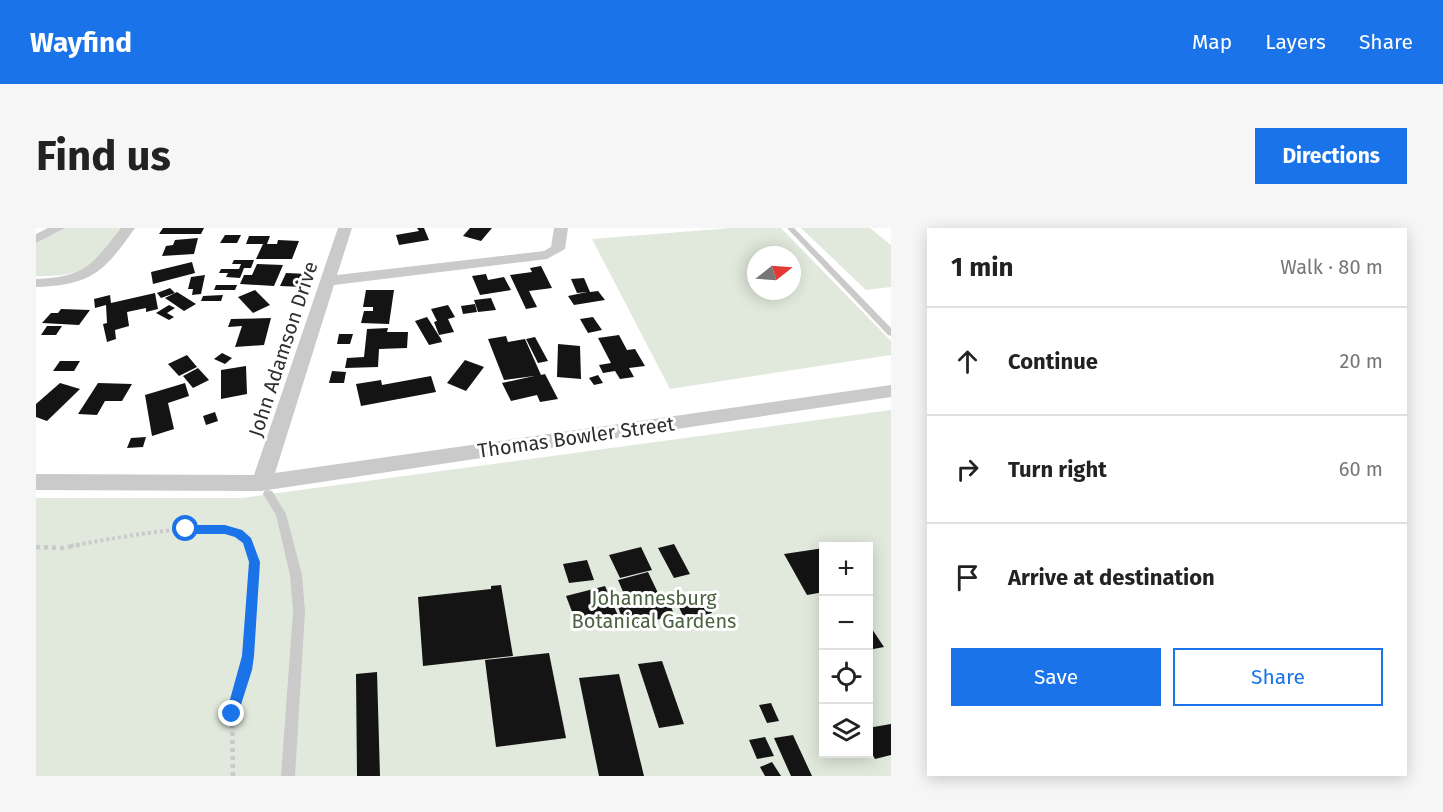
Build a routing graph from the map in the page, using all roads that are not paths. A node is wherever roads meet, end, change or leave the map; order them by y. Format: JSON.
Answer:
{"nodes":[{"id":1,"x":58,"y":228,"type":"edge"},
{"id":2,"x":128,"y":228,"type":"edge"},
{"id":3,"x":345,"y":228,"type":"edge"},
{"id":4,"x":561,"y":228,"type":"edge"},
{"id":5,"x":790,"y":228,"type":"edge"},
{"id":6,"x":36,"y":239,"type":"edge"},
{"id":7,"x":327,"y":281,"type":"junction"},
{"id":8,"x":36,"y":283,"type":"edge"},
{"id":9,"x":891,"y":333,"type":"edge"},
{"id":10,"x":891,"y":391,"type":"edge"},
{"id":11,"x":36,"y":482,"type":"edge"},
{"id":12,"x":264,"y":489,"type":"junction"},
{"id":13,"x":288,"y":776,"type":"edge"}],
"edges":[{"from":1,"to":6,"type":"street"},
{"from":2,"to":8,"type":"street"},
{"from":3,"to":7,"type":"street","name":"John Adamson Drive"},
{"from":4,"to":7,"type":"street"},
{"from":5,"to":9,"type":"lane"},
{"from":7,"to":12,"type":"street","name":"John Adamson Drive"},
{"from":10,"to":12,"type":"street","name":"Thomas Bowler Street"},
{"from":11,"to":12,"type":"street","name":"Thomas Bowler Street"},
{"from":12,"to":13,"type":"lane"}]}
